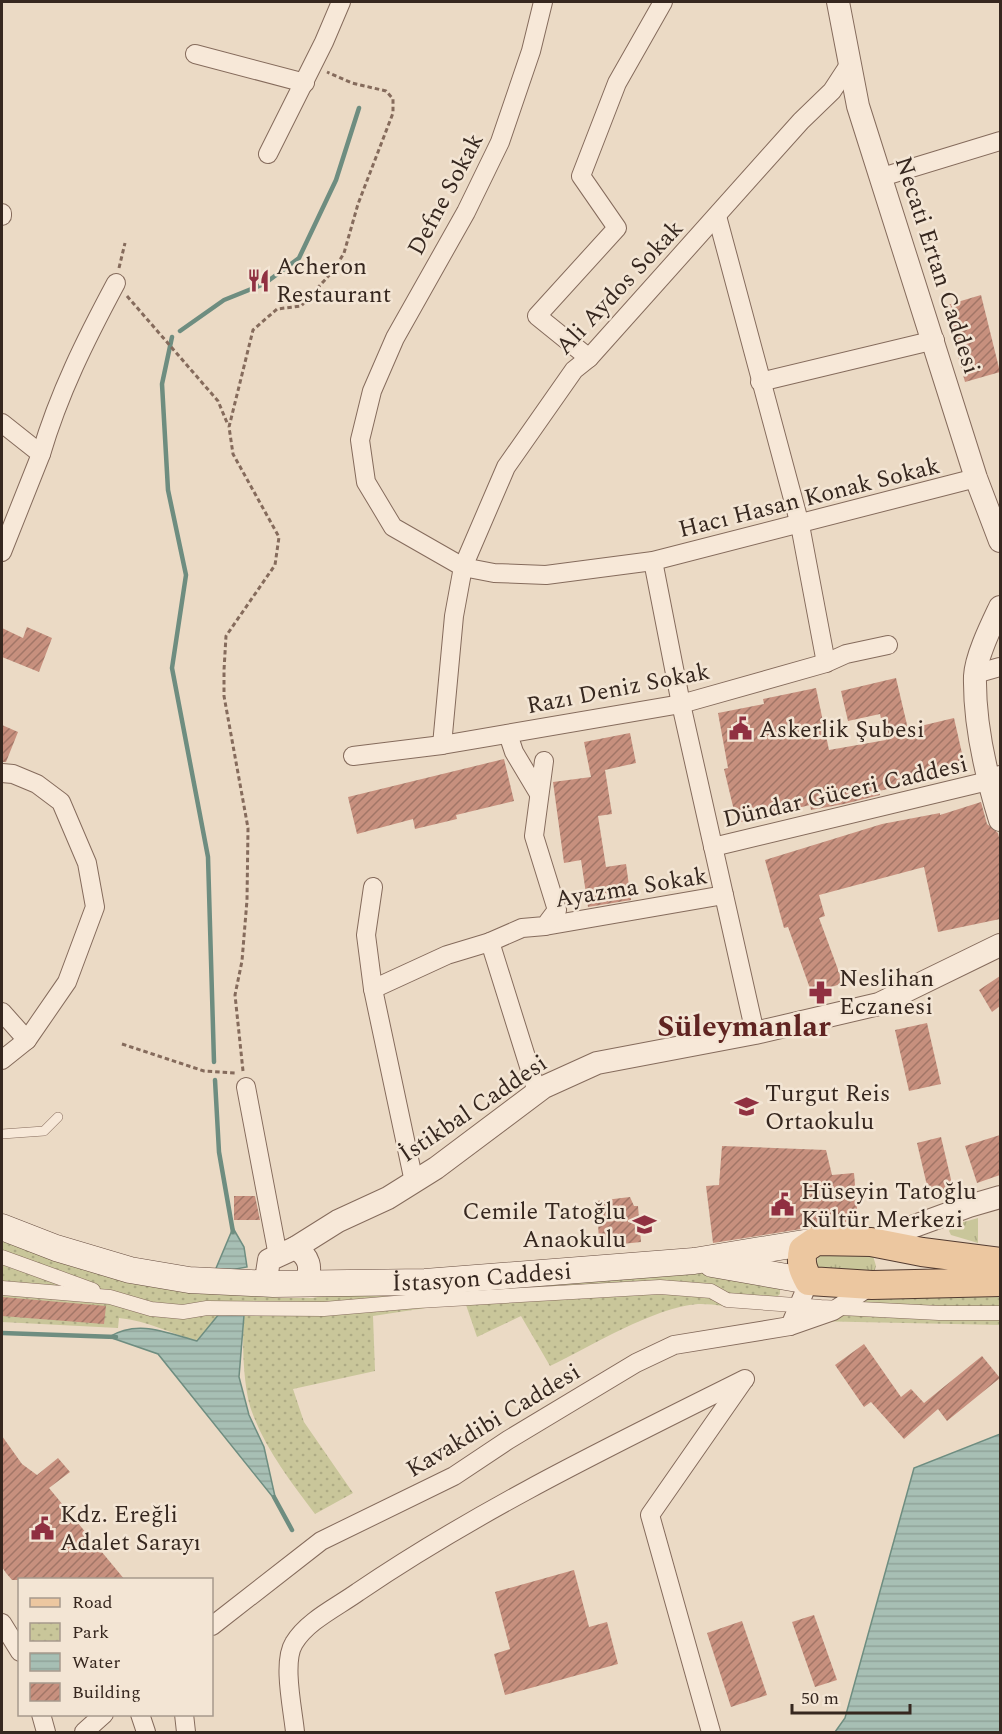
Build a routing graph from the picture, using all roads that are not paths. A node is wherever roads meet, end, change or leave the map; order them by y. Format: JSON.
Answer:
{"nodes":[{"id":1,"x":341,"y":2,"type":"edge"},
{"id":2,"x":543,"y":2,"type":"edge"},
{"id":3,"x":663,"y":2,"type":"edge"},
{"id":4,"x":838,"y":2,"type":"edge"},
{"id":5,"x":195,"y":54,"type":"dead end"},
{"id":6,"x":849,"y":65,"type":"junction"},
{"id":7,"x":305,"y":83,"type":"junction"},
{"id":8,"x":1000,"y":141,"type":"edge"},
{"id":9,"x":268,"y":154,"type":"dead end"},
{"id":10,"x":882,"y":177,"type":"junction"},
{"id":11,"x":717,"y":216,"type":"junction"},
{"id":12,"x":116,"y":283,"type":"road end"},
{"id":13,"x":935,"y":340,"type":"junction"},
{"id":14,"x":589,"y":358,"type":"junction"},
{"id":15,"x":760,"y":382,"type":"junction"},
{"id":16,"x":2,"y":423,"type":"edge"},
{"id":17,"x":41,"y":454,"type":"junction"},
{"id":18,"x":976,"y":478,"type":"junction"},
{"id":19,"x":800,"y":525,"type":"junction"},
{"id":20,"x":1000,"y":540,"type":"edge"},
{"id":21,"x":2,"y":552,"type":"edge"},
{"id":22,"x":653,"y":561,"type":"junction"},
{"id":23,"x":463,"y":567,"type":"junction"},
{"id":24,"x":1000,"y":607,"type":"edge"},
{"id":25,"x":888,"y":645,"type":"dead end"},
{"id":26,"x":826,"y":663,"type":"junction"},
{"id":27,"x":1000,"y":667,"type":"edge"},
{"id":28,"x":975,"y":674,"type":"junction"},
{"id":29,"x":681,"y":704,"type":"junction"},
{"id":30,"x":508,"y":734,"type":"junction"},
{"id":31,"x":442,"y":745,"type":"junction"},
{"id":32,"x":353,"y":756,"type":"dead end"},
{"id":33,"x":544,"y":761,"type":"dead end"},
{"id":34,"x":5,"y":778,"type":"edge"},
{"id":35,"x":994,"y":778,"type":"edge"},
{"id":36,"x":539,"y":794,"type":"junction"},
{"id":37,"x":1000,"y":820,"type":"edge"},
{"id":38,"x":713,"y":847,"type":"junction"},
{"id":39,"x":373,"y":887,"type":"dead end"},
{"id":40,"x":724,"y":896,"type":"junction"},
{"id":41,"x":545,"y":926,"type":"junction"},
{"id":42,"x":490,"y":942,"type":"junction"},
{"id":43,"x":1000,"y":945,"type":"edge"},
{"id":44,"x":373,"y":989,"type":"junction"},
{"id":45,"x":2,"y":1012,"type":"edge"},
{"id":46,"x":755,"y":1033,"type":"junction"},
{"id":47,"x":27,"y":1040,"type":"junction"},
{"id":48,"x":2,"y":1060,"type":"edge"},
{"id":49,"x":245,"y":1081,"type":"road end"},
{"id":50,"x":537,"y":1092,"type":"junction"},
{"id":51,"x":58,"y":1117,"type":"dead end"},
{"id":52,"x":2,"y":1134,"type":"edge"},
{"id":53,"x":414,"y":1182,"type":"junction"},
{"id":54,"x":1000,"y":1197,"type":"edge"},
{"id":55,"x":2,"y":1227,"type":"edge"},
{"id":56,"x":816,"y":1241,"type":"junction"},
{"id":57,"x":871,"y":1242,"type":"junction"},
{"id":58,"x":2,"y":1257,"type":"edge"},
{"id":59,"x":694,"y":1261,"type":"junction"},
{"id":60,"x":279,"y":1262,"type":"junction"},
{"id":61,"x":1000,"y":1262,"type":"edge"},
{"id":62,"x":305,"y":1282,"type":"junction"},
{"id":63,"x":1000,"y":1282,"type":"edge"},
{"id":64,"x":872,"y":1285,"type":"junction"},
{"id":65,"x":2,"y":1288,"type":"edge"},
{"id":66,"x":804,"y":1293,"type":"junction"},
{"id":67,"x":121,"y":1300,"type":"junction"},
{"id":68,"x":1000,"y":1306,"type":"edge"},
{"id":69,"x":845,"y":1307,"type":"junction"},
{"id":70,"x":1000,"y":1313,"type":"edge"},
{"id":71,"x":790,"y":1326,"type":"junction"},
{"id":72,"x":2,"y":1623,"type":"edge"},
{"id":73,"x":213,"y":1625,"type":"edge"},
{"id":74,"x":18,"y":1649,"type":"edge"},
{"id":75,"x":42,"y":1716,"type":"edge"},
{"id":76,"x":102,"y":1716,"type":"edge"},
{"id":77,"x":141,"y":1716,"type":"edge"},
{"id":78,"x":183,"y":1716,"type":"edge"},
{"id":79,"x":46,"y":1732,"type":"edge"},
{"id":80,"x":84,"y":1732,"type":"edge"},
{"id":81,"x":146,"y":1732,"type":"edge"},
{"id":82,"x":186,"y":1732,"type":"edge"},
{"id":83,"x":295,"y":1732,"type":"edge"},
{"id":84,"x":711,"y":1732,"type":"edge"}],
"edges":[{"from":1,"to":7,"type":"street"},
{"from":2,"to":23,"type":"street","name":"Defne Sokak"},
{"from":3,"to":14,"type":"street"},
{"from":4,"to":6,"type":"street","name":"Necati Ertan Caddesi"},
{"from":5,"to":7,"type":"street"},
{"from":6,"to":10,"type":"street","name":"Necati Ertan Caddesi"},
{"from":6,"to":11,"type":"street","name":"Ali Aydos Sokak"},
{"from":7,"to":9,"type":"street"},
{"from":8,"to":10,"type":"street"},
{"from":10,"to":13,"type":"street","name":"Necati Ertan Caddesi"},
{"from":11,"to":14,"type":"street","name":"Ali Aydos Sokak"},
{"from":11,"to":15,"type":"street"},
{"from":12,"to":17,"type":"street"},
{"from":13,"to":15,"type":"street"},
{"from":13,"to":18,"type":"street","name":"Necati Ertan Caddesi"},
{"from":14,"to":23,"type":"street","name":"Ali Aydos Sokak"},
{"from":15,"to":19,"type":"street"},
{"from":16,"to":17,"type":"street"},
{"from":17,"to":21,"type":"street"},
{"from":18,"to":19,"type":"street","name":"Hacı Hasan Konak Sokak"},
{"from":18,"to":20,"type":"street","name":"Necati Ertan Caddesi"},
{"from":19,"to":22,"type":"street","name":"Hacı Hasan Konak Sokak"},
{"from":19,"to":26,"type":"street"},
{"from":22,"to":23,"type":"street","name":"Defne Sokak"},
{"from":22,"to":29,"type":"street"},
{"from":23,"to":31,"type":"street","name":"Ali Aydos Sokak"},
{"from":24,"to":28,"type":"street"},
{"from":25,"to":26,"type":"street","name":"Razı Deniz Sokak"},
{"from":26,"to":29,"type":"street","name":"Razı Deniz Sokak"},
{"from":27,"to":28,"type":"street"},
{"from":28,"to":35,"type":"street"},
{"from":29,"to":30,"type":"street","name":"Razı Deniz Sokak"},
{"from":29,"to":38,"type":"street"},
{"from":30,"to":31,"type":"street","name":"Razı Deniz Sokak"},
{"from":30,"to":36,"type":"street"},
{"from":31,"to":32,"type":"street","name":"Razı Deniz Sokak"},
{"from":33,"to":36,"type":"street","name":"Ayazma Sokak"},
{"from":34,"to":47,"type":"street"},
{"from":35,"to":37,"type":"street"},
{"from":35,"to":38,"type":"street","name":"Dündar Güceri Caddesi"},
{"from":36,"to":41,"type":"street","name":"Ayazma Sokak"},
{"from":38,"to":40,"type":"street"},
{"from":39,"to":44,"type":"street"},
{"from":40,"to":41,"type":"street","name":"Ayazma Sokak"},
{"from":40,"to":46,"type":"street"},
{"from":41,"to":42,"type":"street","name":"Ayazma Sokak"},
{"from":42,"to":44,"type":"street","name":"Ayazma Sokak"},
{"from":42,"to":50,"type":"street"},
{"from":43,"to":46,"type":"street","name":"İstikbal Caddesi"},
{"from":44,"to":53,"type":"street"},
{"from":45,"to":47,"type":"street"},
{"from":46,"to":50,"type":"street","name":"İstikbal Caddesi"},
{"from":47,"to":48,"type":"street"},
{"from":49,"to":60,"type":"street"},
{"from":50,"to":53,"type":"street","name":"İstikbal Caddesi"},
{"from":51,"to":52,"type":"lane"},
{"from":53,"to":60,"type":"street","name":"İstikbal Caddesi"},
{"from":54,"to":57,"type":"street"},
{"from":55,"to":60,"type":"main road"},
{"from":56,"to":57,"type":"main road"},
{"from":56,"to":59,"type":"main road","name":"İstasyon Caddesi"},
{"from":56,"to":66,"type":"main road"},
{"from":57,"to":61,"type":"main road"},
{"from":57,"to":64,"type":"main road"},
{"from":58,"to":67,"type":"street"},
{"from":59,"to":62,"type":"main road","name":"İstasyon Caddesi"},
{"from":59,"to":66,"type":"main road","name":"İstasyon Caddesi"},
{"from":60,"to":62,"type":"main road","name":"İstasyon Caddesi"},
{"from":60,"to":62,"type":"street"},
{"from":63,"to":64,"type":"main road"},
{"from":64,"to":66,"type":"main road"},
{"from":64,"to":69,"type":"street","name":"Kavakdibi Caddesi"},
{"from":65,"to":67,"type":"street"},
{"from":66,"to":67,"type":"street"},
{"from":66,"to":69,"type":"street"},
{"from":66,"to":71,"type":"street"},
{"from":68,"to":69,"type":"street"},
{"from":69,"to":70,"type":"street"},
{"from":69,"to":71,"type":"street","name":"Kavakdibi Caddesi"},
{"from":71,"to":73,"type":"street","name":"Kavakdibi Caddesi"},
{"from":72,"to":74,"type":"street"},
{"from":75,"to":79,"type":"street"},
{"from":76,"to":80,"type":"street"},
{"from":77,"to":81,"type":"street"},
{"from":78,"to":82,"type":"street"},
{"from":83,"to":84,"type":"street"}]}
